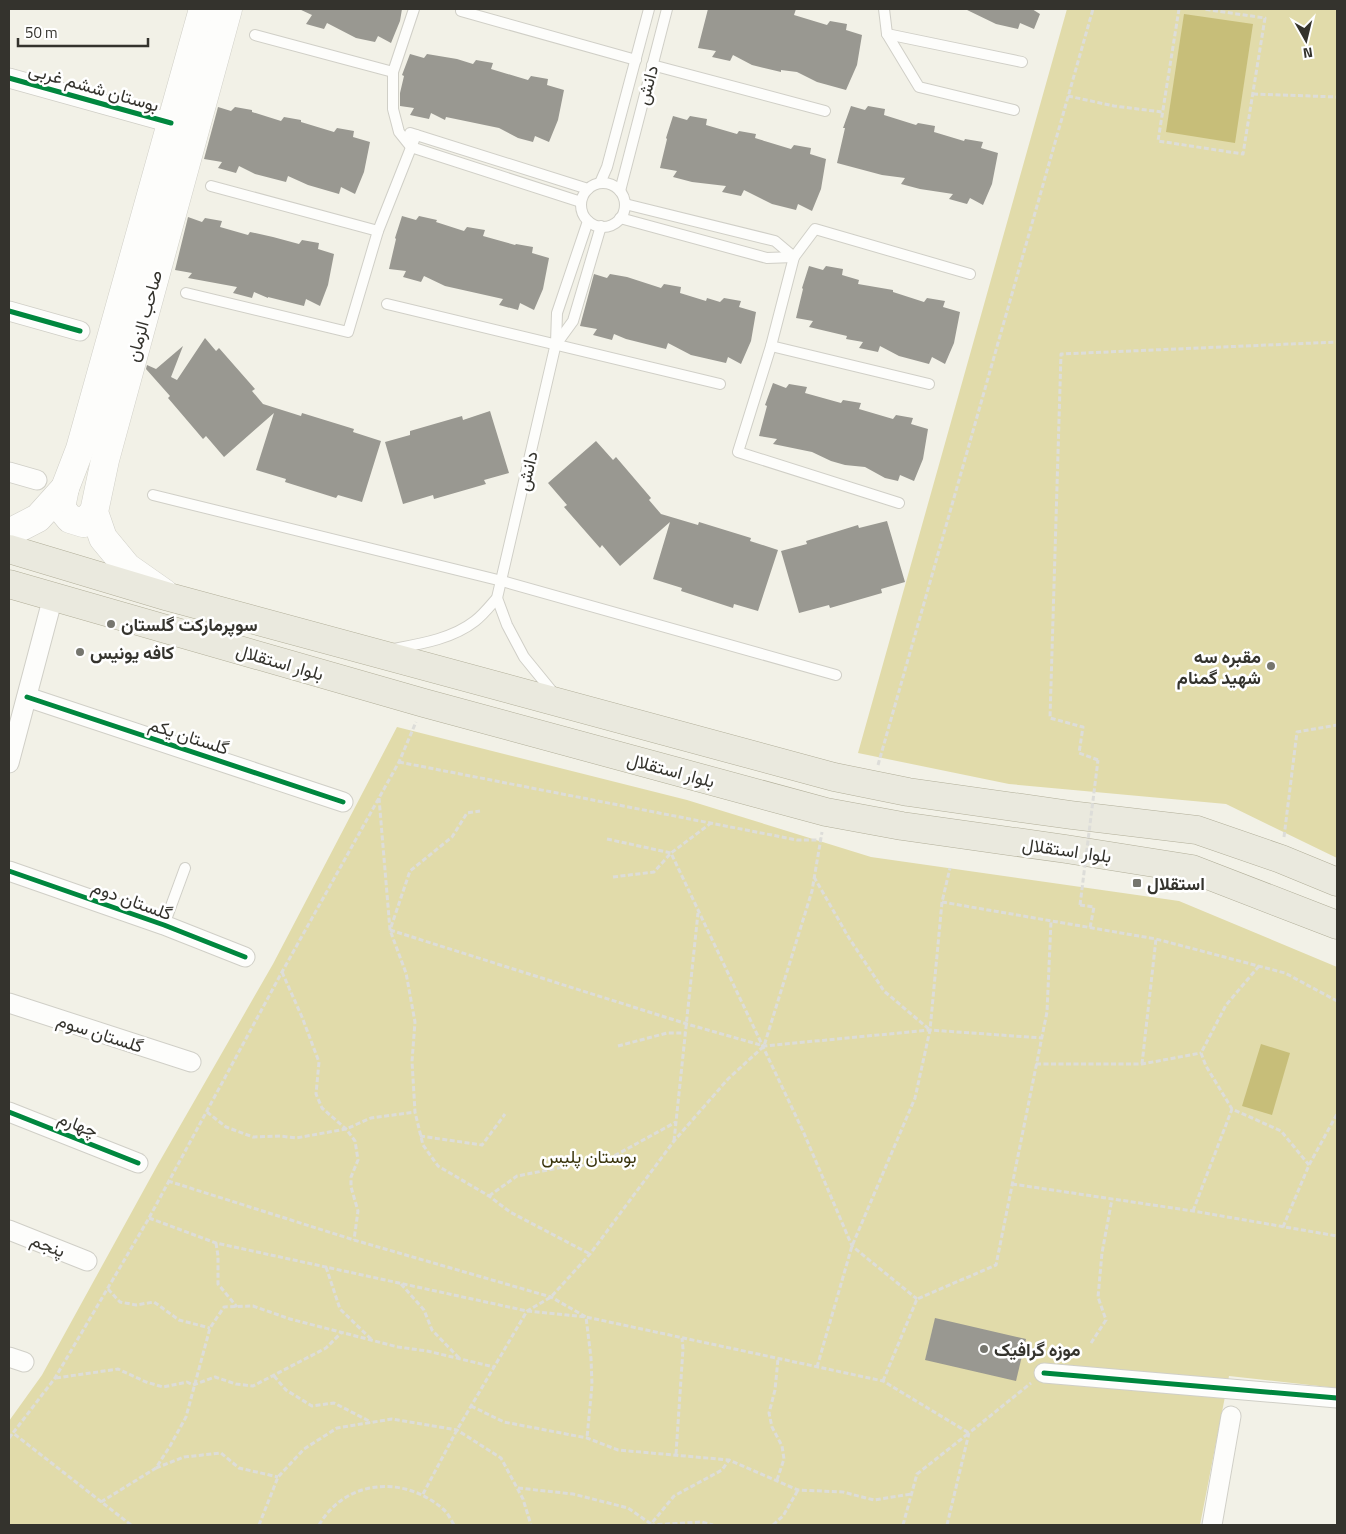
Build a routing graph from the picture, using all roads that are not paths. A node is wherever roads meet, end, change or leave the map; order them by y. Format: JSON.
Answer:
{"nodes":[{"id":1,"x":203,"y":9,"type":"edge"},
{"id":2,"x":228,"y":9,"type":"edge"},
{"id":3,"x":414,"y":9,"type":"edge"},
{"id":4,"x":649,"y":9,"type":"edge"},
{"id":5,"x":667,"y":9,"type":"edge"},
{"id":6,"x":884,"y":9,"type":"edge"},
{"id":7,"x":461,"y":11,"type":"dead end"},
{"id":8,"x":887,"y":34,"type":"junction"},
{"id":9,"x":255,"y":35,"type":"dead end"},
{"id":10,"x":636,"y":60,"type":"junction"},
{"id":11,"x":1022,"y":62,"type":"dead end"},
{"id":12,"x":652,"y":64,"type":"junction"},
{"id":13,"x":393,"y":72,"type":"junction"},
{"id":14,"x":9,"y":78,"type":"edge"},
{"id":15,"x":1014,"y":110,"type":"dead end"},
{"id":16,"x":825,"y":111,"type":"dead end"},
{"id":17,"x":171,"y":123,"type":"junction"},
{"id":18,"x":399,"y":132,"type":"junction"},
{"id":19,"x":416,"y":135,"type":"junction"},
{"id":20,"x":411,"y":147,"type":"junction"},
{"id":21,"x":600,"y":183,"type":"junction"},
{"id":22,"x":211,"y":186,"type":"dead end"},
{"id":23,"x":588,"y":189,"type":"junction"},
{"id":24,"x":620,"y":191,"type":"junction"},
{"id":25,"x":581,"y":202,"type":"junction"},
{"id":26,"x":625,"y":204,"type":"junction"},
{"id":27,"x":620,"y":218,"type":"junction"},
{"id":28,"x":588,"y":221,"type":"junction"},
{"id":29,"x":601,"y":226,"type":"junction"},
{"id":30,"x":378,"y":231,"type":"junction"},
{"id":31,"x":794,"y":257,"type":"junction"},
{"id":32,"x":970,"y":274,"type":"dead end"},
{"id":33,"x":186,"y":293,"type":"dead end"},
{"id":34,"x":387,"y":304,"type":"dead end"},
{"id":35,"x":9,"y":311,"type":"edge"},
{"id":36,"x":80,"y":332,"type":"dead end"},
{"id":37,"x":556,"y":343,"type":"junction"},
{"id":38,"x":771,"y":346,"type":"junction"},
{"id":39,"x":720,"y":384,"type":"dead end"},
{"id":40,"x":929,"y":384,"type":"dead end"},
{"id":41,"x":9,"y":472,"type":"edge"},
{"id":42,"x":37,"y":480,"type":"dead end"},
{"id":43,"x":64,"y":488,"type":"junction"},
{"id":44,"x":153,"y":495,"type":"dead end"},
{"id":45,"x":899,"y":503,"type":"dead end"},
{"id":46,"x":94,"y":512,"type":"junction"},
{"id":47,"x":9,"y":533,"type":"edge"},
{"id":48,"x":9,"y":549,"type":"edge"},
{"id":49,"x":502,"y":581,"type":"junction"},
{"id":50,"x":9,"y":584,"type":"edge"},
{"id":51,"x":53,"y":597,"type":"junction"},
{"id":52,"x":169,"y":597,"type":"junction"},
{"id":53,"x":497,"y":598,"type":"junction"},
{"id":54,"x":374,"y":653,"type":"junction"},
{"id":55,"x":836,"y":675,"type":"dead end"},
{"id":56,"x":26,"y":697,"type":"junction"},
{"id":57,"x":562,"y":704,"type":"junction"},
{"id":58,"x":9,"y":763,"type":"edge"},
{"id":59,"x":343,"y":802,"type":"dead end"},
{"id":60,"x":185,"y":868,"type":"dead end"},
{"id":61,"x":9,"y":871,"type":"edge"},
{"id":62,"x":1331,"y":879,"type":"edge"},
{"id":63,"x":164,"y":925,"type":"junction"},
{"id":64,"x":1337,"y":925,"type":"edge"},
{"id":65,"x":245,"y":957,"type":"dead end"},
{"id":66,"x":9,"y":1003,"type":"edge"},
{"id":67,"x":191,"y":1062,"type":"dead end"},
{"id":68,"x":9,"y":1112,"type":"edge"},
{"id":69,"x":138,"y":1163,"type":"dead end"},
{"id":70,"x":9,"y":1230,"type":"edge"},
{"id":71,"x":87,"y":1261,"type":"dead end"},
{"id":72,"x":1044,"y":1373,"type":"road end"},
{"id":73,"x":1337,"y":1398,"type":"edge"},
{"id":74,"x":1231,"y":1416,"type":"dead end"},
{"id":75,"x":1212,"y":1525,"type":"edge"}],
"edges":[{"from":1,"to":17,"type":"main road","name":"صاحب الزمان"},
{"from":2,"to":46,"type":"main road","name":"صاحب الزمان"},
{"from":3,"to":13,"type":"lane"},
{"from":4,"to":10,"type":"lane","name":"دانش"},
{"from":5,"to":12,"type":"lane","name":"دانش"},
{"from":6,"to":8,"type":"lane"},
{"from":7,"to":10,"type":"lane"},
{"from":8,"to":11,"type":"lane"},
{"from":8,"to":15,"type":"lane"},
{"from":9,"to":13,"type":"lane"},
{"from":10,"to":21,"type":"lane","name":"دانش"},
{"from":12,"to":16,"type":"lane"},
{"from":12,"to":24,"type":"lane","name":"دانش"},
{"from":13,"to":18,"type":"lane"},
{"from":14,"to":17,"type":"street","name":"بوستان ششم غربی"},
{"from":17,"to":43,"type":"main road","name":"صاحب الزمان"},
{"from":18,"to":19,"type":"lane"},
{"from":18,"to":20,"type":"lane"},
{"from":19,"to":20,"type":"lane"},
{"from":19,"to":23,"type":"lane"},
{"from":20,"to":25,"type":"lane"},
{"from":20,"to":30,"type":"lane"},
{"from":21,"to":23,"type":"lane"},
{"from":21,"to":24,"type":"lane"},
{"from":22,"to":30,"type":"lane"},
{"from":23,"to":25,"type":"lane"},
{"from":24,"to":26,"type":"lane"},
{"from":25,"to":28,"type":"lane"},
{"from":26,"to":27,"type":"lane"},
{"from":26,"to":31,"type":"lane"},
{"from":27,"to":29,"type":"lane"},
{"from":27,"to":31,"type":"lane"},
{"from":28,"to":29,"type":"lane"},
{"from":28,"to":37,"type":"lane","name":"دانش"},
{"from":29,"to":37,"type":"lane","name":"دانش"},
{"from":30,"to":33,"type":"lane"},
{"from":31,"to":32,"type":"lane"},
{"from":31,"to":38,"type":"lane"},
{"from":34,"to":37,"type":"lane"},
{"from":35,"to":36,"type":"street"},
{"from":37,"to":39,"type":"lane"},
{"from":37,"to":49,"type":"lane","name":"دانش"},
{"from":38,"to":40,"type":"lane"},
{"from":38,"to":45,"type":"lane"},
{"from":41,"to":42,"type":"street"},
{"from":43,"to":46,"type":"main road"},
{"from":43,"to":47,"type":"main road","name":"صاحب الزمان"},
{"from":44,"to":49,"type":"lane"},
{"from":46,"to":52,"type":"main road"},
{"from":48,"to":52,"type":"main road","name":"بلوار استقلال"},
{"from":49,"to":53,"type":"lane","name":"دانش"},
{"from":49,"to":55,"type":"lane"},
{"from":50,"to":51,"type":"main road","name":"بلوار استقلال"},
{"from":51,"to":56,"type":"street"},
{"from":51,"to":64,"type":"main road","name":"بلوار استقلال"},
{"from":52,"to":54,"type":"main road","name":"بلوار استقلال"},
{"from":53,"to":54,"type":"lane"},
{"from":53,"to":57,"type":"lane"},
{"from":54,"to":57,"type":"main road","name":"بلوار استقلال"},
{"from":56,"to":58,"type":"street"},
{"from":56,"to":59,"type":"street","name":"گلستان یکم"},
{"from":57,"to":62,"type":"main road","name":"بلوار استقلال"},
{"from":60,"to":63,"type":"lane"},
{"from":61,"to":63,"type":"street","name":"گلستان دوم"},
{"from":63,"to":65,"type":"street","name":"گلستان دوم"},
{"from":66,"to":67,"type":"street","name":"گلستان سوم"},
{"from":68,"to":69,"type":"street","name":"چهارم"},
{"from":70,"to":71,"type":"street","name":"پنجم"},
{"from":72,"to":73,"type":"street"},
{"from":74,"to":75,"type":"street"}]}
